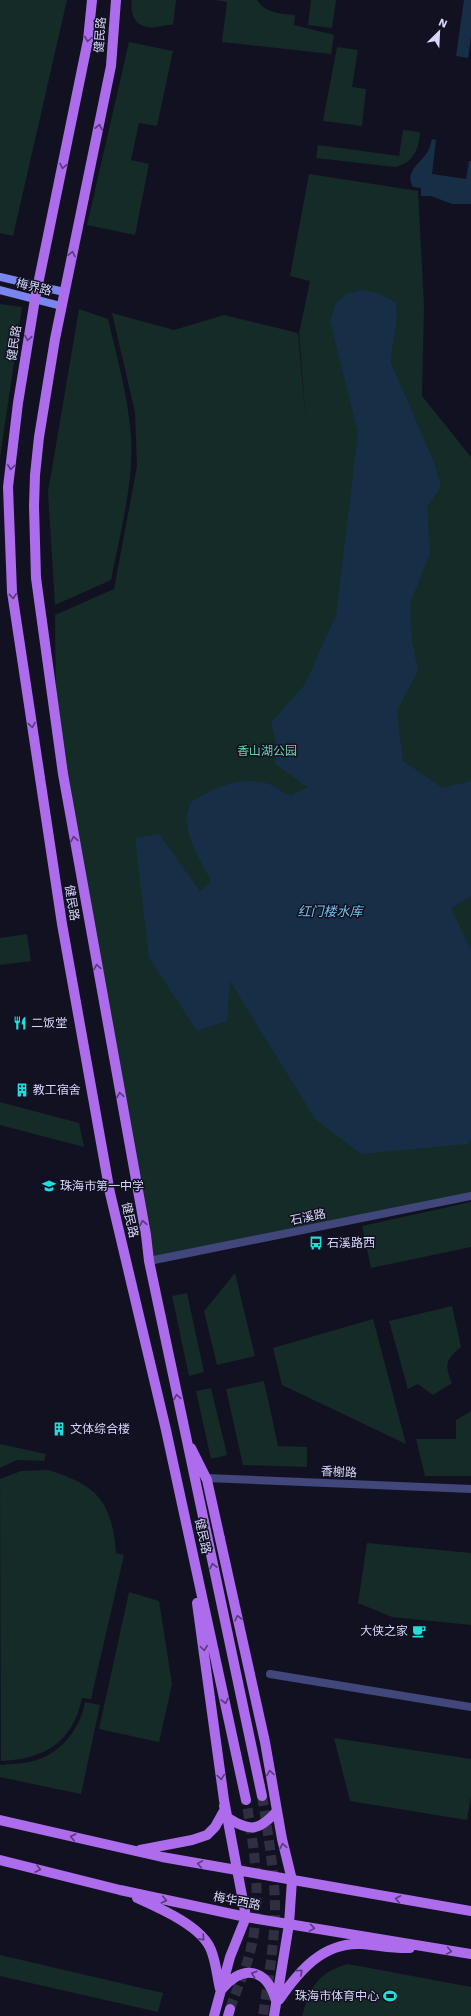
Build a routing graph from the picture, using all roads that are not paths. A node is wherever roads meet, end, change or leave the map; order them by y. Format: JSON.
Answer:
{"nodes":[{"id":1,"x":92,"y":0,"type":"edge"},
{"id":2,"x":116,"y":0,"type":"edge"},
{"id":3,"x":0,"y":277,"type":"edge"},
{"id":4,"x":38,"y":286,"type":"junction"},
{"id":5,"x":0,"y":290,"type":"edge"},
{"id":6,"x":64,"y":292,"type":"junction"},
{"id":7,"x":35,"y":299,"type":"junction"},
{"id":8,"x":61,"y":306,"type":"junction"},
{"id":9,"x":471,"y":1196,"type":"edge"},
{"id":10,"x":149,"y":1262,"type":"junction"},
{"id":11,"x":166,"y":1430,"type":"junction"},
{"id":12,"x":184,"y":1436,"type":"junction"},
{"id":13,"x":206,"y":1478,"type":"junction"},
{"id":14,"x":471,"y":1489,"type":"edge"},
{"id":15,"x":270,"y":1674,"type":"dead end"},
{"id":16,"x":471,"y":1707,"type":"edge"},
{"id":17,"x":262,"y":1796,"type":"tunnel mouth"},
{"id":18,"x":224,"y":1800,"type":"junction"},
{"id":19,"x":246,"y":1800,"type":"tunnel mouth"},
{"id":20,"x":277,"y":1811,"type":"junction"},
{"id":21,"x":228,"y":1818,"type":"junction"},
{"id":22,"x":0,"y":1820,"type":"edge"},
{"id":23,"x":136,"y":1851,"type":"junction"},
{"id":24,"x":0,"y":1860,"type":"edge"},
{"id":25,"x":238,"y":1871,"type":"junction"},
{"id":26,"x":292,"y":1880,"type":"junction"},
{"id":27,"x":120,"y":1890,"type":"junction"},
{"id":28,"x":471,"y":1911,"type":"edge"},
{"id":29,"x":246,"y":1917,"type":"junction"},
{"id":30,"x":289,"y":1924,"type":"junction"},
{"id":31,"x":428,"y":1947,"type":"junction"},
{"id":32,"x":471,"y":1954,"type":"edge"},
{"id":33,"x":220,"y":1991,"type":"junction"},
{"id":34,"x":277,"y":2003,"type":"junction"},
{"id":35,"x":214,"y":2016,"type":"edge"},
{"id":36,"x":274,"y":2016,"type":"edge"}],
"edges":[{"from":1,"to":4,"type":"main road","name":"健民路","one_way":true},
{"from":6,"to":2,"type":"main road","name":"健民路","one_way":true},
{"from":3,"to":4,"type":"main road"},
{"from":4,"to":6,"type":"main road"},
{"from":4,"to":7,"type":"main road","name":"健民路"},
{"from":5,"to":7,"type":"main road","name":"梅界路"},
{"from":6,"to":8,"type":"main road","name":"健民路"},
{"from":7,"to":8,"type":"main road","name":"梅界路"},
{"from":7,"to":11,"type":"main road","name":"健民路","one_way":true},
{"from":10,"to":8,"type":"main road","name":"健民路","one_way":true},
{"from":9,"to":10,"type":"street","name":"石溪路"},
{"from":12,"to":10,"type":"main road","name":"健民路","one_way":true},
{"from":11,"to":18,"type":"main road","one_way":true},
{"from":11,"to":19,"type":"main road","name":"健民路","one_way":true},
{"from":12,"to":13,"type":"main road"},
{"from":17,"to":12,"type":"main road","name":"健民路","one_way":true},
{"from":13,"to":14,"type":"street","name":"香榭路"},
{"from":20,"to":13,"type":"main road","one_way":true},
{"from":15,"to":16,"type":"street"},
{"from":18,"to":21,"type":"main road"},
{"from":18,"to":23,"type":"main road"},
{"from":20,"to":21,"type":"main road"},
{"from":26,"to":20,"type":"main road","one_way":true},
{"from":21,"to":25,"type":"main road"},
{"from":23,"to":22,"type":"main road","one_way":true},
{"from":25,"to":23,"type":"main road","one_way":true},
{"from":24,"to":27,"type":"main road","name":"梅华西路","one_way":true},
{"from":25,"to":26,"type":"main road"},
{"from":25,"to":29,"type":"main road"},
{"from":28,"to":26,"type":"main road","one_way":true},
{"from":26,"to":30,"type":"main road"},
{"from":27,"to":29,"type":"main road","name":"梅华西路","one_way":true},
{"from":27,"to":33,"type":"main road","one_way":true},
{"from":29,"to":30,"type":"main road","name":"梅华西路"},
{"from":29,"to":33,"type":"main road"},
{"from":30,"to":31,"type":"main road","name":"梅华西路","one_way":true},
{"from":30,"to":34,"type":"main road"},
{"from":31,"to":32,"type":"main road","name":"梅华西路","one_way":true},
{"from":34,"to":31,"type":"main road","one_way":true},
{"from":34,"to":33,"type":"main road","one_way":true},
{"from":33,"to":35,"type":"main road"},
{"from":34,"to":36,"type":"main road"}]}
